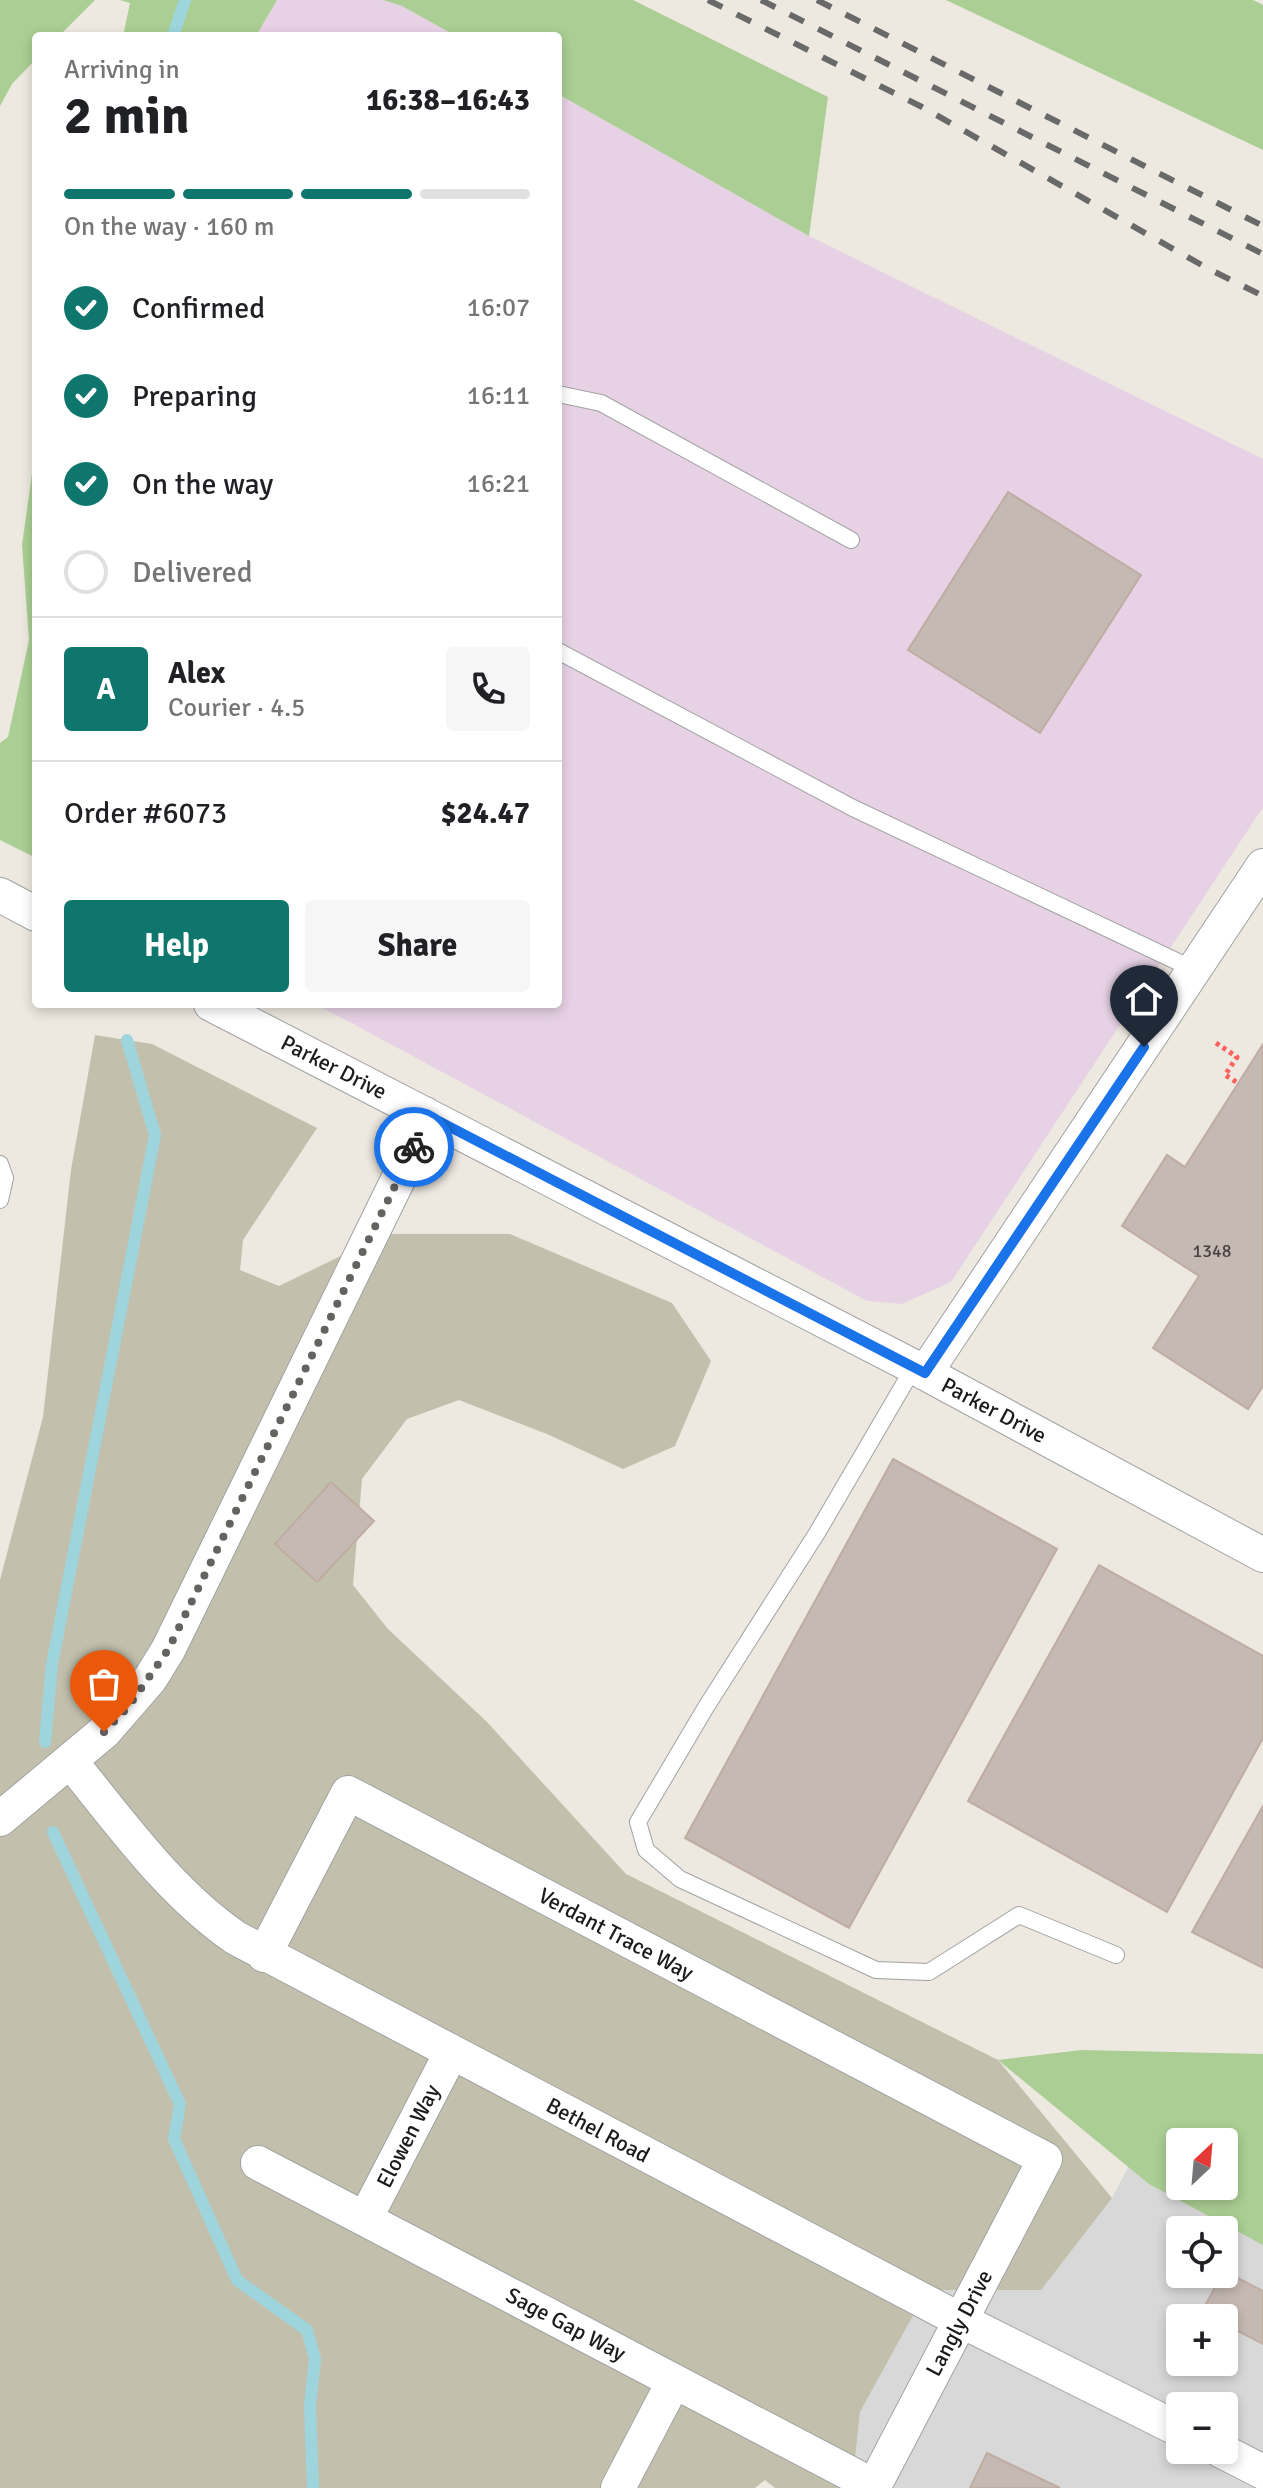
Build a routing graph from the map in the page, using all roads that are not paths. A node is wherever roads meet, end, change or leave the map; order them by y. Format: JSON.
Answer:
{"nodes":[{"id":1,"x":562,"y":395,"type":"edge"},
{"id":2,"x":851,"y":540,"type":"dead end"},
{"id":3,"x":562,"y":653,"type":"edge"},
{"id":4,"x":1263,"y":866,"type":"edge"},
{"id":5,"x":0,"y":895,"type":"edge"},
{"id":6,"x":32,"y":912,"type":"edge"},
{"id":7,"x":1195,"y":970,"type":"junction"},
{"id":8,"x":219,"y":1008,"type":"edge"},
{"id":9,"x":425,"y":1114,"type":"junction"},
{"id":10,"x":0,"y":1164,"type":"edge"},
{"id":11,"x":0,"y":1200,"type":"edge"},
{"id":12,"x":920,"y":1370,"type":"junction"},
{"id":13,"x":1263,"y":1555,"type":"edge"},
{"id":14,"x":70,"y":1761,"type":"junction"},
{"id":15,"x":0,"y":1819,"type":"edge"},
{"id":16,"x":264,"y":1955,"type":"junction"},
{"id":17,"x":1116,"y":1955,"type":"dead end"},
{"id":18,"x":451,"y":2053,"type":"junction"},
{"id":19,"x":1045,"y":2159,"type":"joint"},
{"id":20,"x":258,"y":2163,"type":"dead end"},
{"id":21,"x":365,"y":2219,"type":"junction"},
{"id":22,"x":960,"y":2320,"type":"junction"},
{"id":23,"x":674,"y":2381,"type":"junction"},
{"id":24,"x":1166,"y":2423,"type":"edge"},
{"id":25,"x":1238,"y":2459,"type":"edge"},
{"id":26,"x":1263,"y":2472,"type":"edge"},
{"id":27,"x":873,"y":2487,"type":"edge"},
{"id":28,"x":618,"y":2488,"type":"edge"}],
"edges":[{"from":1,"to":2,"type":"lane"},
{"from":3,"to":7,"type":"lane"},
{"from":4,"to":7,"type":"street"},
{"from":5,"to":6,"type":"street"},
{"from":7,"to":12,"type":"street"},
{"from":8,"to":9,"type":"street","name":"Parker Drive"},
{"from":9,"to":12,"type":"street","name":"Parker Drive"},
{"from":9,"to":14,"type":"street"},
{"from":10,"to":11,"type":"lane"},
{"from":12,"to":13,"type":"street","name":"Parker Drive"},
{"from":12,"to":17,"type":"lane"},
{"from":14,"to":15,"type":"street"},
{"from":14,"to":16,"type":"street","name":"Bethel Road"},
{"from":16,"to":18,"type":"street","name":"Bethel Road"},
{"from":16,"to":19,"type":"street","name":"Verdant Trace Way"},
{"from":18,"to":21,"type":"street","name":"Elowen Way"},
{"from":18,"to":22,"type":"street","name":"Bethel Road"},
{"from":19,"to":22,"type":"street","name":"Langly Drive"},
{"from":20,"to":21,"type":"street","name":"Sage Gap Way"},
{"from":21,"to":23,"type":"street","name":"Sage Gap Way"},
{"from":22,"to":24,"type":"street","name":"Bethel Road"},
{"from":22,"to":27,"type":"street","name":"Langly Drive"},
{"from":23,"to":27,"type":"street","name":"Sage Gap Way"},
{"from":23,"to":28,"type":"street"},
{"from":25,"to":26,"type":"street"}]}
